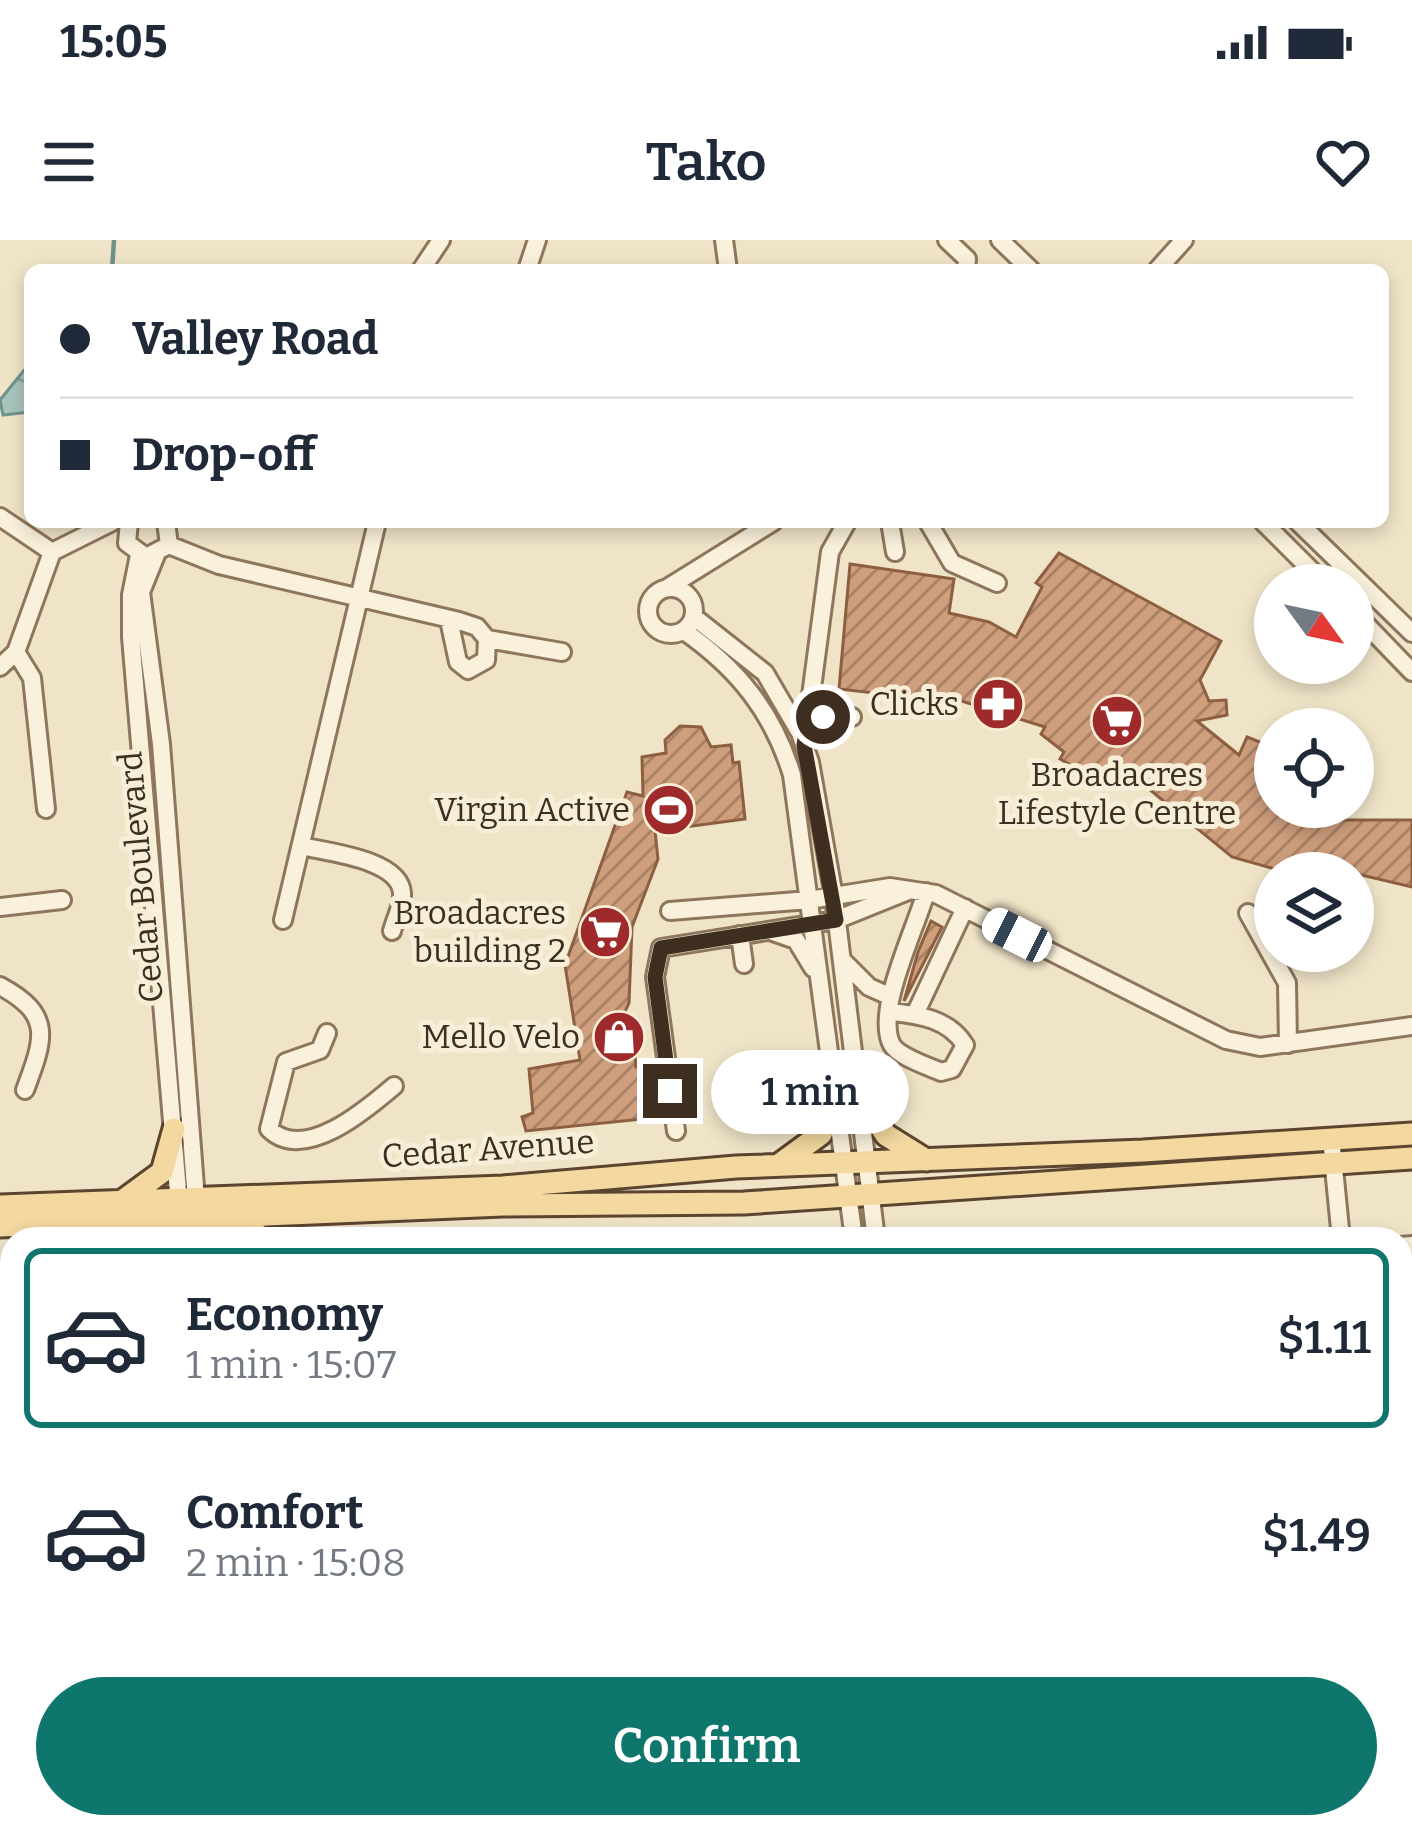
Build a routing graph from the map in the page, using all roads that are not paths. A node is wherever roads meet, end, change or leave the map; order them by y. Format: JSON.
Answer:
{"nodes":[{"id":1,"x":947,"y":240,"type":"edge"},
{"id":2,"x":1000,"y":240,"type":"edge"},
{"id":3,"x":1184,"y":240,"type":"edge"},
{"id":4,"x":967,"y":264,"type":"edge"},
{"id":5,"x":1025,"y":264,"type":"edge"},
{"id":6,"x":1162,"y":264,"type":"edge"},
{"id":7,"x":0,"y":518,"type":"edge"},
{"id":8,"x":114,"y":528,"type":"edge"},
{"id":9,"x":121,"y":528,"type":"edge"},
{"id":10,"x":376,"y":528,"type":"edge"},
{"id":11,"x":757,"y":528,"type":"edge"},
{"id":12,"x":842,"y":528,"type":"edge"},
{"id":13,"x":891,"y":528,"type":"edge"},
{"id":14,"x":932,"y":528,"type":"edge"},
{"id":15,"x":1269,"y":528,"type":"edge"},
{"id":16,"x":1304,"y":528,"type":"edge"},
{"id":17,"x":162,"y":538,"type":"edge"},
{"id":18,"x":52,"y":552,"type":"junction"},
{"id":19,"x":895,"y":552,"type":"dead end"},
{"id":20,"x":701,"y":563,"type":"junction"},
{"id":21,"x":1305,"y":564,"type":"edge"},
{"id":22,"x":997,"y":583,"type":"dead end"},
{"id":23,"x":665,"y":589,"type":"junction"},
{"id":24,"x":361,"y":601,"type":"junction"},
{"id":25,"x":690,"y":615,"type":"junction"},
{"id":26,"x":449,"y":620,"type":"junction"},
{"id":27,"x":1374,"y":633,"type":"edge"},
{"id":28,"x":1412,"y":633,"type":"edge"},
{"id":29,"x":487,"y":639,"type":"junction"},
{"id":30,"x":16,"y":652,"type":"junction"},
{"id":31,"x":562,"y":652,"type":"dead end"},
{"id":32,"x":0,"y":667,"type":"edge"},
{"id":33,"x":1412,"y":672,"type":"edge"},
{"id":34,"x":809,"y":716,"type":"junction"},
{"id":35,"x":852,"y":717,"type":"dead end"},
{"id":36,"x":161,"y":744,"type":"junction"},
{"id":37,"x":804,"y":745,"type":"junction"},
{"id":38,"x":140,"y":746,"type":"junction"},
{"id":39,"x":786,"y":756,"type":"junction"},
{"id":40,"x":46,"y":809,"type":"dead end"},
{"id":41,"x":301,"y":846,"type":"junction"},
{"id":42,"x":918,"y":892,"type":"junction"},
{"id":43,"x":834,"y":897,"type":"junction"},
{"id":44,"x":62,"y":900,"type":"dead end"},
{"id":45,"x":809,"y":900,"type":"junction"},
{"id":46,"x":0,"y":907,"type":"edge"},
{"id":47,"x":965,"y":908,"type":"junction"},
{"id":48,"x":670,"y":911,"type":"dead end"},
{"id":49,"x":1248,"y":913,"type":"dead end"},
{"id":50,"x":283,"y":920,"type":"dead end"},
{"id":51,"x":836,"y":920,"type":"junction"},
{"id":52,"x":814,"y":923,"type":"junction"},
{"id":53,"x":767,"y":930,"type":"junction"},
{"id":54,"x":392,"y":931,"type":"dead end"},
{"id":55,"x":740,"y":935,"type":"junction"},
{"id":56,"x":841,"y":959,"type":"junction"},
{"id":57,"x":744,"y":964,"type":"dead end"},
{"id":58,"x":819,"y":980,"type":"junction"},
{"id":59,"x":0,"y":986,"type":"edge"},
{"id":60,"x":886,"y":1000,"type":"junction"},
{"id":61,"x":917,"y":1010,"type":"junction"},
{"id":62,"x":847,"y":1017,"type":"junction"},
{"id":63,"x":1412,"y":1026,"type":"edge"},
{"id":64,"x":327,"y":1034,"type":"dead end"},
{"id":65,"x":1288,"y":1044,"type":"junction"},
{"id":66,"x":394,"y":1086,"type":"dead end"},
{"id":67,"x":25,"y":1090,"type":"dead end"},
{"id":68,"x":836,"y":1091,"type":"junction"},
{"id":69,"x":860,"y":1095,"type":"junction"},
{"id":70,"x":174,"y":1129,"type":"junction"},
{"id":71,"x":676,"y":1131,"type":"dead end"},
{"id":72,"x":1412,"y":1134,"type":"edge"},
{"id":73,"x":1331,"y":1138,"type":"junction"},
{"id":74,"x":1412,"y":1158,"type":"edge"},
{"id":75,"x":926,"y":1160,"type":"junction"},
{"id":76,"x":858,"y":1164,"type":"junction"},
{"id":77,"x":1333,"y":1165,"type":"junction"},
{"id":78,"x":775,"y":1167,"type":"junction"},
{"id":79,"x":873,"y":1193,"type":"junction"},
{"id":80,"x":848,"y":1195,"type":"junction"},
{"id":81,"x":0,"y":1206,"type":"edge"},
{"id":82,"x":124,"y":1212,"type":"junction"},
{"id":83,"x":269,"y":1215,"type":"junction"},
{"id":84,"x":190,"y":1220,"type":"edge"},
{"id":85,"x":0,"y":1226,"type":"edge"},
{"id":86,"x":142,"y":1227,"type":"edge"},
{"id":87,"x":247,"y":1227,"type":"edge"},
{"id":88,"x":852,"y":1227,"type":"edge"},
{"id":89,"x":875,"y":1227,"type":"edge"},
{"id":90,"x":1340,"y":1227,"type":"edge"}],
"edges":[{"from":1,"to":4,"type":"street"},
{"from":2,"to":5,"type":"street"},
{"from":3,"to":6,"type":"street"},
{"from":7,"to":18,"type":"street"},
{"from":8,"to":18,"type":"street"},
{"from":9,"to":17,"type":"street"},
{"from":10,"to":24,"type":"street"},
{"from":11,"to":20,"type":"street"},
{"from":12,"to":34,"type":"street"},
{"from":13,"to":19,"type":"street"},
{"from":14,"to":22,"type":"street"},
{"from":15,"to":21,"type":"street"},
{"from":16,"to":28,"type":"street"},
{"from":17,"to":24,"type":"street"},
{"from":17,"to":36,"type":"street","name":"Cedar Boulevard"},
{"from":17,"to":38,"type":"street","name":"Cedar Boulevard"},
{"from":18,"to":30,"type":"street"},
{"from":20,"to":23,"type":"street"},
{"from":20,"to":25,"type":"street"},
{"from":23,"to":25,"type":"street"},
{"from":23,"to":25,"type":"street"},
{"from":24,"to":26,"type":"street"},
{"from":24,"to":41,"type":"street"},
{"from":25,"to":37,"type":"street"},
{"from":25,"to":39,"type":"street"},
{"from":26,"to":29,"type":"street"},
{"from":26,"to":29,"type":"street"},
{"from":27,"to":33,"type":"street"},
{"from":29,"to":31,"type":"street"},
{"from":30,"to":32,"type":"street"},
{"from":30,"to":40,"type":"street"},
{"from":34,"to":35,"type":"street"},
{"from":34,"to":37,"type":"street"},
{"from":36,"to":38,"type":"street"},
{"from":36,"to":84,"type":"street","name":"Cedar Boulevard"},
{"from":37,"to":39,"type":"street"},
{"from":37,"to":43,"type":"street"},
{"from":38,"to":70,"type":"street","name":"Cedar Boulevard"},
{"from":39,"to":45,"type":"street"},
{"from":41,"to":50,"type":"street"},
{"from":41,"to":54,"type":"street"},
{"from":42,"to":43,"type":"street"},
{"from":42,"to":47,"type":"street"},
{"from":42,"to":51,"type":"street"},
{"from":42,"to":60,"type":"street"},
{"from":43,"to":45,"type":"street"},
{"from":43,"to":51,"type":"street"},
{"from":44,"to":46,"type":"street"},
{"from":45,"to":48,"type":"street"},
{"from":45,"to":52,"type":"street"},
{"from":47,"to":61,"type":"street"},
{"from":47,"to":65,"type":"street"},
{"from":49,"to":65,"type":"street"},
{"from":51,"to":52,"type":"street"},
{"from":51,"to":56,"type":"street"},
{"from":52,"to":53,"type":"street"},
{"from":52,"to":58,"type":"street"},
{"from":53,"to":55,"type":"street"},
{"from":53,"to":58,"type":"street"},
{"from":55,"to":57,"type":"street"},
{"from":55,"to":71,"type":"street"},
{"from":56,"to":60,"type":"street"},
{"from":56,"to":62,"type":"street"},
{"from":58,"to":68,"type":"street"},
{"from":59,"to":67,"type":"street"},
{"from":60,"to":61,"type":"street"},
{"from":60,"to":61,"type":"street"},
{"from":60,"to":62,"type":"street"},
{"from":62,"to":69,"type":"street"},
{"from":63,"to":65,"type":"street"},
{"from":64,"to":66,"type":"street"},
{"from":68,"to":76,"type":"street"},
{"from":68,"to":78,"type":"main road"},
{"from":69,"to":75,"type":"main road"},
{"from":69,"to":76,"type":"street"},
{"from":70,"to":82,"type":"main road"},
{"from":70,"to":84,"type":"street","name":"Cedar Boulevard"},
{"from":72,"to":73,"type":"main road","name":"Cedar Avenue"},
{"from":73,"to":75,"type":"main road","name":"Cedar Avenue"},
{"from":73,"to":77,"type":"street"},
{"from":74,"to":77,"type":"main road","name":"Cedar Avenue"},
{"from":75,"to":76,"type":"main road","name":"Cedar Avenue"},
{"from":76,"to":78,"type":"main road","name":"Cedar Avenue"},
{"from":76,"to":79,"type":"street"},
{"from":76,"to":80,"type":"street"},
{"from":77,"to":79,"type":"main road","name":"Cedar Avenue"},
{"from":77,"to":90,"type":"street"},
{"from":78,"to":84,"type":"main road","name":"Cedar Avenue"},
{"from":79,"to":80,"type":"main road","name":"Cedar Avenue"},
{"from":79,"to":89,"type":"street"},
{"from":80,"to":83,"type":"main road","name":"Cedar Avenue"},
{"from":80,"to":88,"type":"street"},
{"from":81,"to":82,"type":"main road","name":"Cedar Avenue"},
{"from":82,"to":84,"type":"main road","name":"Cedar Avenue"},
{"from":82,"to":85,"type":"main road","name":"Cedar Avenue"},
{"from":82,"to":86,"type":"main road"},
{"from":83,"to":84,"type":"main road","name":"Cedar Avenue"},
{"from":83,"to":87,"type":"main road"}]}
